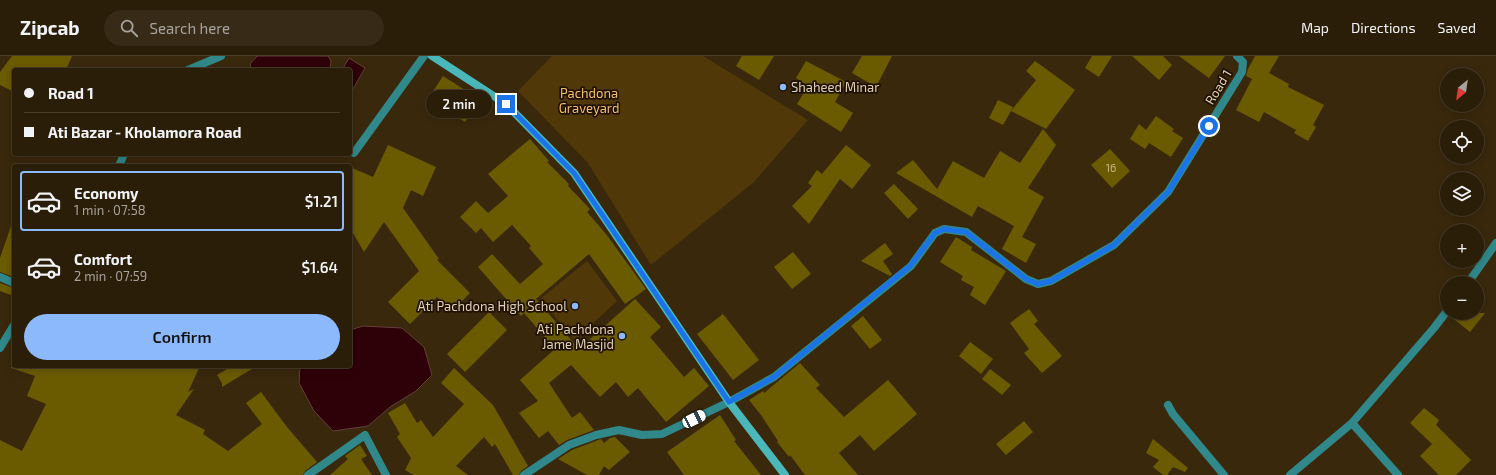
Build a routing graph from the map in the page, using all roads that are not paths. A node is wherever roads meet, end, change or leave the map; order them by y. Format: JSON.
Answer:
{"nodes":[{"id":1,"x":221,"y":56,"type":"edge"},
{"id":2,"x":424,"y":56,"type":"edge"},
{"id":3,"x":432,"y":56,"type":"edge"},
{"id":4,"x":1237,"y":56,"type":"edge"},
{"id":5,"x":193,"y":68,"type":"edge"},
{"id":6,"x":352,"y":152,"type":"edge"},
{"id":7,"x":1496,"y":243,"type":"edge"},
{"id":8,"x":1473,"y":276,"type":"edge"},
{"id":9,"x":0,"y":277,"type":"edge"},
{"id":10,"x":12,"y":282,"type":"edge"},
{"id":11,"x":1440,"y":320,"type":"edge"},
{"id":12,"x":12,"y":328,"type":"edge"},
{"id":13,"x":0,"y":348,"type":"edge"},
{"id":14,"x":729,"y":402,"type":"junction"},
{"id":15,"x":1168,"y":405,"type":"dead end"},
{"id":16,"x":1352,"y":423,"type":"junction"},
{"id":17,"x":308,"y":475,"type":"edge"},
{"id":18,"x":386,"y":475,"type":"edge"},
{"id":19,"x":524,"y":475,"type":"edge"},
{"id":20,"x":785,"y":475,"type":"edge"},
{"id":21,"x":1224,"y":475,"type":"edge"},
{"id":22,"x":1290,"y":475,"type":"edge"},
{"id":23,"x":1398,"y":475,"type":"edge"}],
"edges":[{"from":1,"to":5,"type":"street"},
{"from":2,"to":6,"type":"street"},
{"from":3,"to":14,"type":"main road"},
{"from":4,"to":14,"type":"street","name":"Road 1"},
{"from":7,"to":8,"type":"street"},
{"from":9,"to":10,"type":"street"},
{"from":11,"to":16,"type":"street"},
{"from":12,"to":13,"type":"street"},
{"from":14,"to":19,"type":"street"},
{"from":14,"to":20,"type":"main road"},
{"from":15,"to":21,"type":"street"},
{"from":16,"to":22,"type":"street"},
{"from":16,"to":23,"type":"street"},
{"from":17,"to":18,"type":"street"}]}
